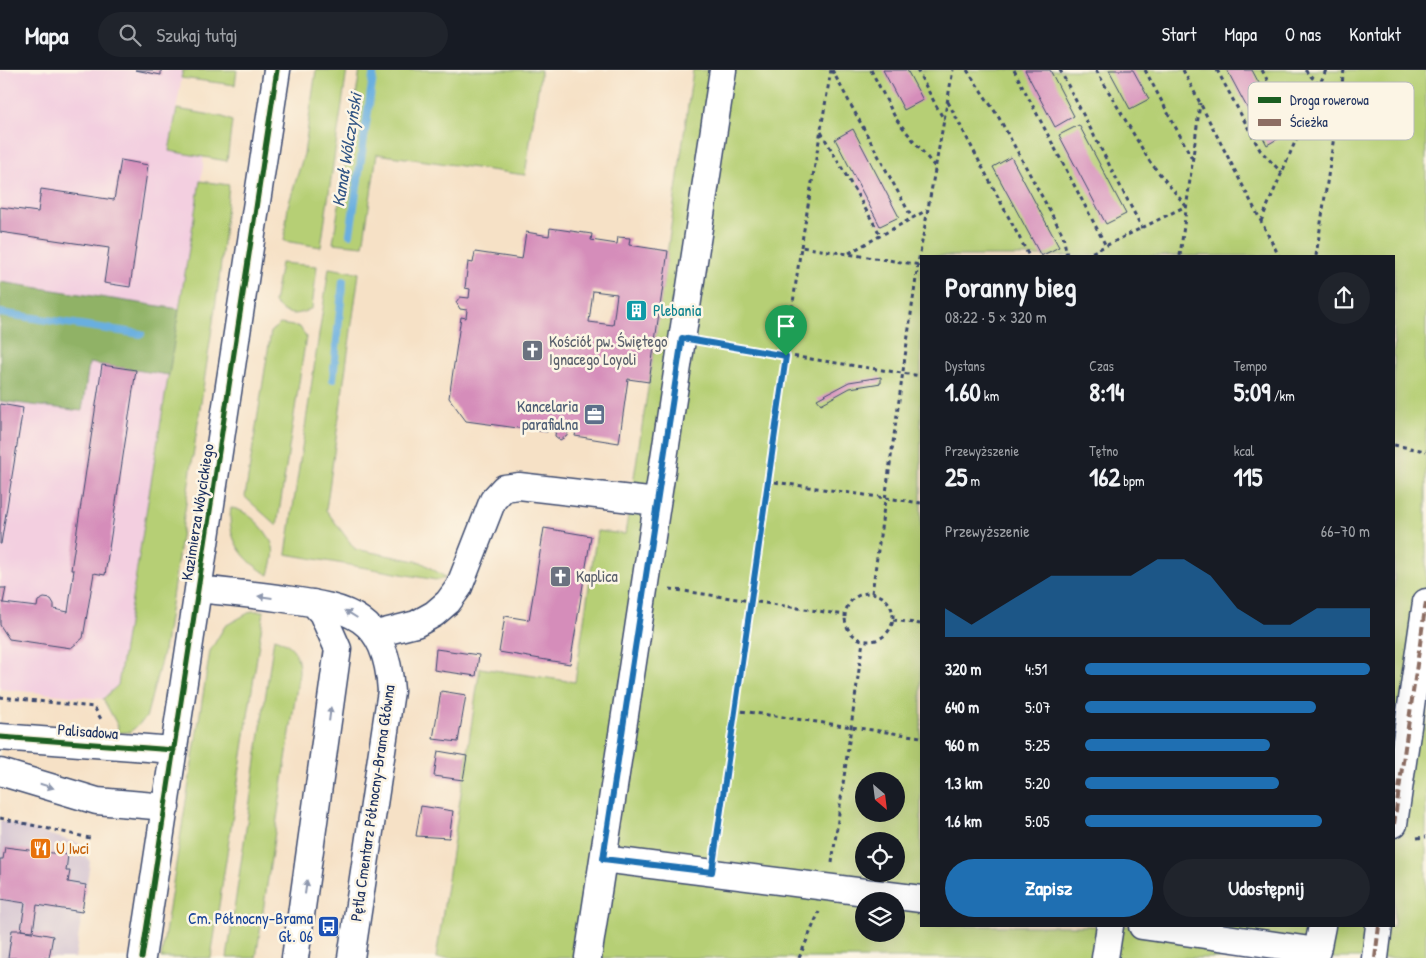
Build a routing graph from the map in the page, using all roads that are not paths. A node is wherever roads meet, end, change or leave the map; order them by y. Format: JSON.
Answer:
{"nodes":[{"id":1,"x":277,"y":70,"type":"edge"},
{"id":2,"x":722,"y":70,"type":"edge"},
{"id":3,"x":657,"y":502,"type":"junction"},
{"id":4,"x":198,"y":588,"type":"junction"},
{"id":5,"x":1426,"y":602,"type":"edge"},
{"id":6,"x":313,"y":603,"type":"junction"},
{"id":7,"x":376,"y":634,"type":"junction"},
{"id":8,"x":0,"y":737,"type":"edge"},
{"id":9,"x":174,"y":750,"type":"junction"},
{"id":10,"x":0,"y":772,"type":"edge"},
{"id":11,"x":166,"y":807,"type":"junction"},
{"id":12,"x":1395,"y":817,"type":"edge"},
{"id":13,"x":603,"y":859,"type":"junction"},
{"id":14,"x":920,"y":899,"type":"edge"},
{"id":15,"x":1110,"y":927,"type":"edge"},
{"id":16,"x":1149,"y":927,"type":"edge"},
{"id":17,"x":1322,"y":927,"type":"edge"},
{"id":18,"x":1379,"y":927,"type":"edge"},
{"id":19,"x":142,"y":958,"type":"edge"},
{"id":20,"x":295,"y":958,"type":"edge"},
{"id":21,"x":351,"y":958,"type":"edge"},
{"id":22,"x":588,"y":958,"type":"edge"},
{"id":23,"x":1105,"y":958,"type":"edge"},
{"id":24,"x":1375,"y":958,"type":"edge"}],
"edges":[{"from":1,"to":4,"type":"street","name":"Kazimierza Wóycickiego"},
{"from":2,"to":3,"type":"street"},
{"from":3,"to":7,"type":"street"},
{"from":3,"to":13,"type":"street"},
{"from":6,"to":4,"type":"street","name":"Pętla Cmentarz Północny-Brama Główna","one_way":true},
{"from":4,"to":9,"type":"street","name":"Kazimierza Wóycickiego"},
{"from":5,"to":12,"type":"street"},
{"from":7,"to":6,"type":"street","name":"Pętla Cmentarz Północny-Brama Główna","one_way":true},
{"from":20,"to":6,"type":"street","one_way":true},
{"from":7,"to":21,"type":"street","name":"Pętla Cmentarz Północny-Brama Główna"},
{"from":8,"to":9,"type":"street","name":"Palisadowa"},
{"from":9,"to":11,"type":"street","name":"Kazimierza Wóycickiego"},
{"from":10,"to":11,"type":"street","one_way":true},
{"from":11,"to":19,"type":"street","name":"Kazimierza Wóycickiego"},
{"from":13,"to":14,"type":"street"},
{"from":13,"to":22,"type":"street"},
{"from":15,"to":23,"type":"street"},
{"from":16,"to":17,"type":"street"},
{"from":18,"to":24,"type":"street"}]}
